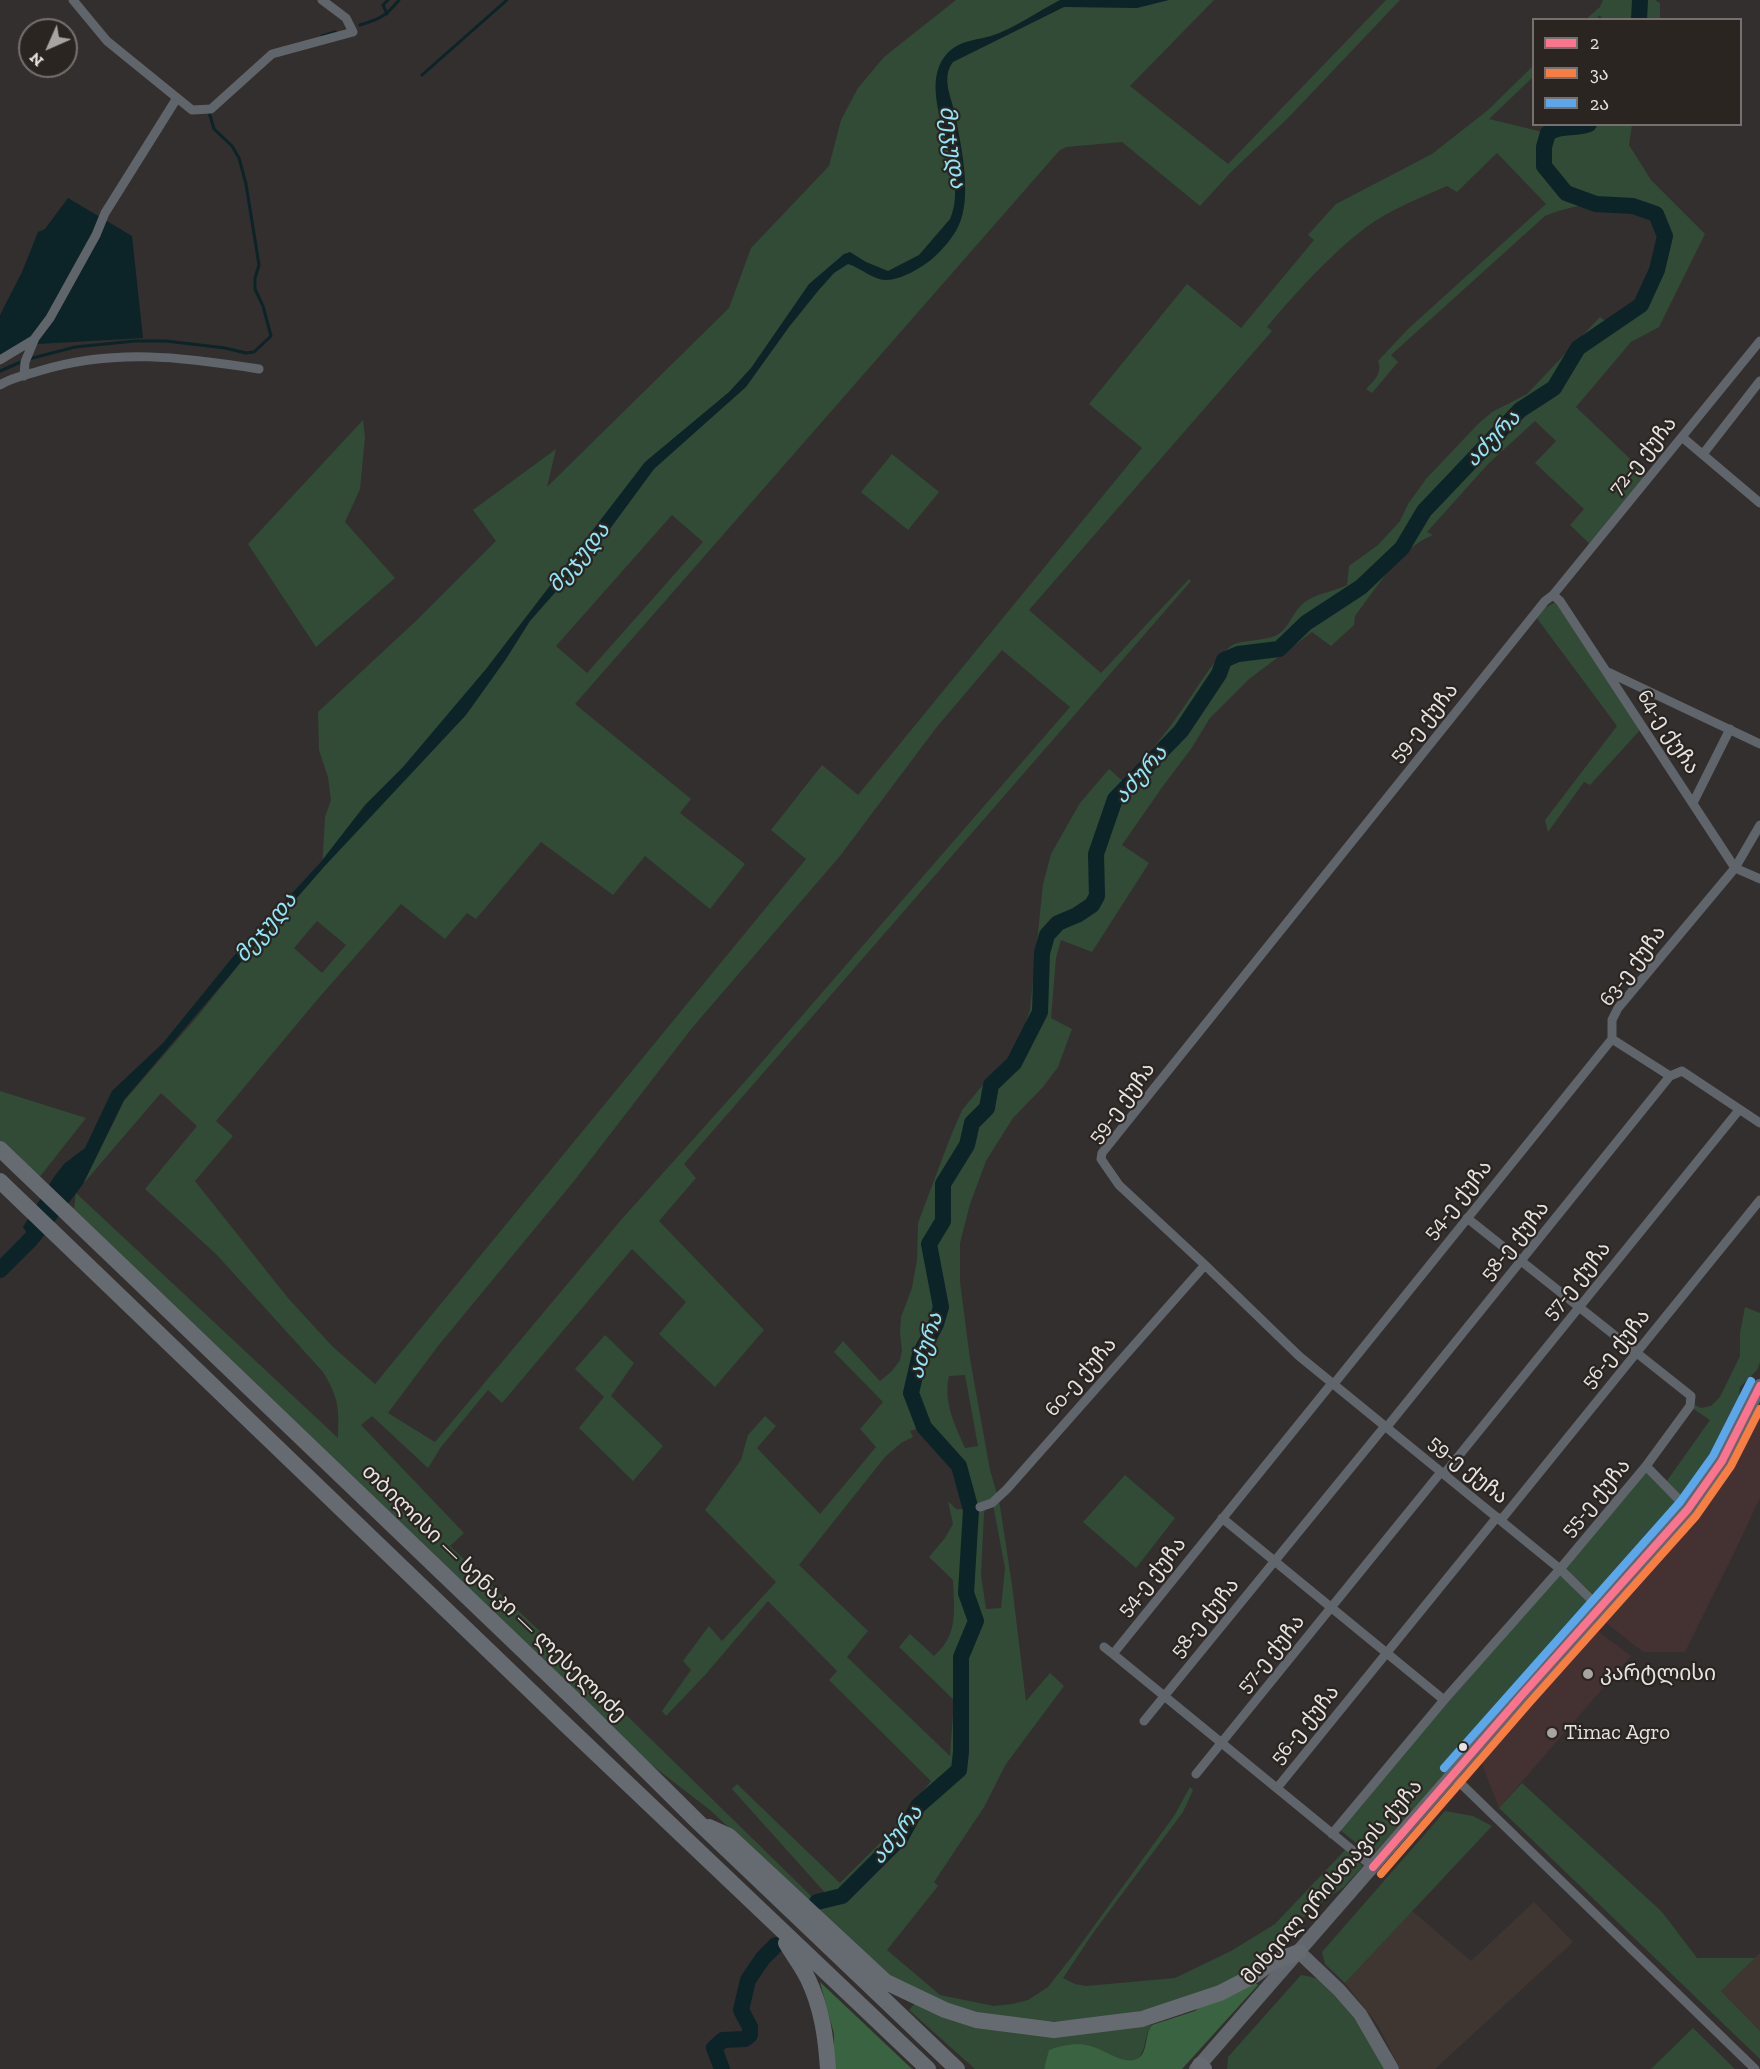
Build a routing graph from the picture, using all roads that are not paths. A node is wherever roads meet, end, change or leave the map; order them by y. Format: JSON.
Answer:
{"nodes":[{"id":1,"x":73,"y":0,"type":"edge"},
{"id":2,"x":322,"y":0,"type":"edge"},
{"id":3,"x":177,"y":98,"type":"junction"},
{"id":4,"x":35,"y":338,"type":"junction"},
{"id":5,"x":1760,"y":341,"type":"edge"},
{"id":6,"x":0,"y":360,"type":"edge"},
{"id":7,"x":259,"y":369,"type":"dead end"},
{"id":8,"x":24,"y":376,"type":"junction"},
{"id":9,"x":1760,"y":381,"type":"edge"},
{"id":10,"x":0,"y":385,"type":"edge"},
{"id":11,"x":1682,"y":436,"type":"junction"},
{"id":12,"x":1703,"y":453,"type":"junction"},
{"id":13,"x":1758,"y":497,"type":"edge"},
{"id":14,"x":1549,"y":598,"type":"junction"},
{"id":15,"x":1608,"y":672,"type":"junction"},
{"id":16,"x":1730,"y":729,"type":"junction"},
{"id":17,"x":1760,"y":744,"type":"edge"},
{"id":18,"x":1693,"y":803,"type":"junction"},
{"id":19,"x":1760,"y":825,"type":"edge"},
{"id":20,"x":1736,"y":868,"type":"junction"},
{"id":21,"x":1760,"y":879,"type":"edge"},
{"id":22,"x":1612,"y":1039,"type":"junction"},
{"id":23,"x":1670,"y":1076,"type":"junction"},
{"id":24,"x":1739,"y":1110,"type":"junction"},
{"id":25,"x":1760,"y":1124,"type":"edge"},
{"id":26,"x":0,"y":1149,"type":"edge"},
{"id":27,"x":0,"y":1181,"type":"edge"},
{"id":28,"x":1760,"y":1200,"type":"edge"},
{"id":29,"x":1467,"y":1218,"type":"junction"},
{"id":30,"x":1522,"y":1261,"type":"junction"},
{"id":31,"x":1205,"y":1265,"type":"junction"},
{"id":32,"x":1579,"y":1307,"type":"junction"},
{"id":33,"x":1636,"y":1352,"type":"junction"},
{"id":34,"x":1332,"y":1384,"type":"junction"},
{"id":35,"x":1760,"y":1386,"type":"edge"},
{"id":36,"x":1385,"y":1427,"type":"junction"},
{"id":37,"x":1646,"y":1466,"type":"junction"},
{"id":38,"x":1443,"y":1473,"type":"junction"},
{"id":39,"x":980,"y":1506,"type":"dead end"},
{"id":40,"x":1688,"y":1509,"type":"junction"},
{"id":41,"x":1222,"y":1518,"type":"junction"},
{"id":42,"x":1499,"y":1519,"type":"junction"},
{"id":43,"x":1275,"y":1561,"type":"junction"},
{"id":44,"x":1560,"y":1569,"type":"junction"},
{"id":45,"x":1332,"y":1607,"type":"junction"},
{"id":46,"x":1600,"y":1608,"type":"junction"},
{"id":47,"x":1104,"y":1647,"type":"dead end"},
{"id":48,"x":1387,"y":1653,"type":"junction"},
{"id":49,"x":1113,"y":1654,"type":"junction"},
{"id":50,"x":1165,"y":1696,"type":"junction"},
{"id":51,"x":1444,"y":1700,"type":"junction"},
{"id":52,"x":1144,"y":1721,"type":"dead end"},
{"id":53,"x":1221,"y":1743,"type":"junction"},
{"id":54,"x":1196,"y":1774,"type":"dead end"},
{"id":55,"x":1452,"y":1775,"type":"junction"},
{"id":56,"x":1277,"y":1788,"type":"junction"},
{"id":57,"x":696,"y":1821,"type":"junction"},
{"id":58,"x":1332,"y":1834,"type":"junction"},
{"id":59,"x":1373,"y":1867,"type":"junction"},
{"id":60,"x":777,"y":1927,"type":"junction"},
{"id":61,"x":1299,"y":1952,"type":"junction"},
{"id":62,"x":1200,"y":2068,"type":"edge"},
{"id":63,"x":828,"y":2069,"type":"edge"},
{"id":64,"x":928,"y":2069,"type":"edge"},
{"id":65,"x":957,"y":2069,"type":"edge"},
{"id":66,"x":1392,"y":2069,"type":"edge"},
{"id":67,"x":1755,"y":2069,"type":"edge"}],
"edges":[{"from":1,"to":3,"type":"street"},
{"from":2,"to":3,"type":"street"},
{"from":3,"to":4,"type":"street"},
{"from":4,"to":6,"type":"street"},
{"from":4,"to":8,"type":"street"},
{"from":5,"to":11,"type":"street","name":"72-ე ქუჩა"},
{"from":7,"to":8,"type":"street"},
{"from":8,"to":10,"type":"street"},
{"from":9,"to":12,"type":"street"},
{"from":11,"to":12,"type":"street"},
{"from":11,"to":14,"type":"street","name":"72-ე ქუჩა"},
{"from":12,"to":13,"type":"street"},
{"from":14,"to":15,"type":"street","name":"64-ე ქუჩა"},
{"from":14,"to":31,"type":"street","name":"59-ე ქუჩა"},
{"from":15,"to":16,"type":"street"},
{"from":15,"to":18,"type":"street","name":"64-ე ქუჩა"},
{"from":16,"to":17,"type":"street"},
{"from":16,"to":18,"type":"street"},
{"from":18,"to":20,"type":"street","name":"64-ე ქუჩა"},
{"from":19,"to":20,"type":"street","name":"63-ე ქუჩა"},
{"from":20,"to":21,"type":"street"},
{"from":20,"to":22,"type":"street","name":"63-ე ქუჩა"},
{"from":22,"to":23,"type":"street","name":"63-ე ქუჩა"},
{"from":22,"to":29,"type":"street","name":"54-ე ქუჩა"},
{"from":23,"to":24,"type":"street","name":"63-ე ქუჩა"},
{"from":23,"to":30,"type":"street","name":"58-ე ქუჩა"},
{"from":24,"to":25,"type":"street","name":"63-ე ქუჩა"},
{"from":24,"to":32,"type":"street","name":"57-ე ქუჩა"},
{"from":26,"to":57,"type":"highway","name":"თბილისი — სენაკი — ლესელიძე"},
{"from":27,"to":60,"type":"highway"},
{"from":28,"to":33,"type":"street","name":"56-ე ქუჩა"},
{"from":29,"to":30,"type":"street","name":"55-ე ქუჩა"},
{"from":29,"to":34,"type":"street","name":"54-ე ქუჩა"},
{"from":30,"to":32,"type":"street","name":"55-ე ქუჩა"},
{"from":30,"to":36,"type":"street","name":"58-ე ქუჩა"},
{"from":31,"to":34,"type":"street","name":"59-ე ქუჩა"},
{"from":31,"to":39,"type":"street","name":"60-ე ქუჩა"},
{"from":32,"to":33,"type":"street","name":"55-ე ქუჩა"},
{"from":32,"to":38,"type":"street","name":"57-ე ქუჩა"},
{"from":33,"to":37,"type":"street","name":"55-ე ქუჩა"},
{"from":33,"to":42,"type":"street","name":"56-ე ქუჩა"},
{"from":34,"to":36,"type":"street","name":"59-ე ქუჩა"},
{"from":34,"to":41,"type":"street","name":"54-ე ქუჩა"},
{"from":35,"to":40,"type":"main road","name":"მიხეილ ერისთავის ქუჩა"},
{"from":36,"to":38,"type":"street","name":"59-ე ქუჩა"},
{"from":36,"to":43,"type":"street","name":"58-ე ქუჩა"},
{"from":37,"to":40,"type":"street"},
{"from":37,"to":44,"type":"street","name":"55-ე ქუჩა"},
{"from":38,"to":42,"type":"street","name":"59-ე ქუჩა"},
{"from":38,"to":45,"type":"street","name":"57-ე ქუჩა"},
{"from":40,"to":46,"type":"main road","name":"მიხეილ ერისთავის ქუჩა"},
{"from":41,"to":43,"type":"street"},
{"from":41,"to":49,"type":"street","name":"54-ე ქუჩა"},
{"from":42,"to":44,"type":"street","name":"59-ე ქუჩა"},
{"from":42,"to":48,"type":"street","name":"56-ე ქუჩა"},
{"from":43,"to":45,"type":"street"},
{"from":43,"to":50,"type":"street","name":"58-ე ქუჩა"},
{"from":44,"to":46,"type":"street","name":"59-ე ქუჩა"},
{"from":44,"to":51,"type":"street","name":"55-ე ქუჩა"},
{"from":45,"to":48,"type":"street"},
{"from":45,"to":53,"type":"street","name":"57-ე ქუჩა"},
{"from":46,"to":55,"type":"main road","name":"მიხეილ ერისთავის ქუჩა"},
{"from":47,"to":49,"type":"street"},
{"from":48,"to":51,"type":"street"},
{"from":48,"to":56,"type":"street","name":"56-ე ქუჩა"},
{"from":49,"to":50,"type":"street"},
{"from":50,"to":52,"type":"street","name":"58-ე ქუჩა"},
{"from":50,"to":53,"type":"street"},
{"from":51,"to":58,"type":"street","name":"55-ე ქუჩა"},
{"from":53,"to":54,"type":"street","name":"57-ე ქუჩა"},
{"from":53,"to":56,"type":"street"},
{"from":55,"to":59,"type":"main road","name":"მიხეილ ერისთავის ქუჩა"},
{"from":55,"to":67,"type":"street"},
{"from":56,"to":58,"type":"street"},
{"from":57,"to":61,"type":"highway"},
{"from":57,"to":65,"type":"highway","name":"თბილისი — სენაკი — ლესელიძე"},
{"from":58,"to":59,"type":"street"},
{"from":59,"to":61,"type":"main road","name":"მიხეილ ერისთავის ქუჩა"},
{"from":60,"to":63,"type":"highway"},
{"from":60,"to":64,"type":"highway"},
{"from":61,"to":62,"type":"main road","name":"მიხეილ ერისთავის ქუჩა"},
{"from":61,"to":66,"type":"main road"}]}
